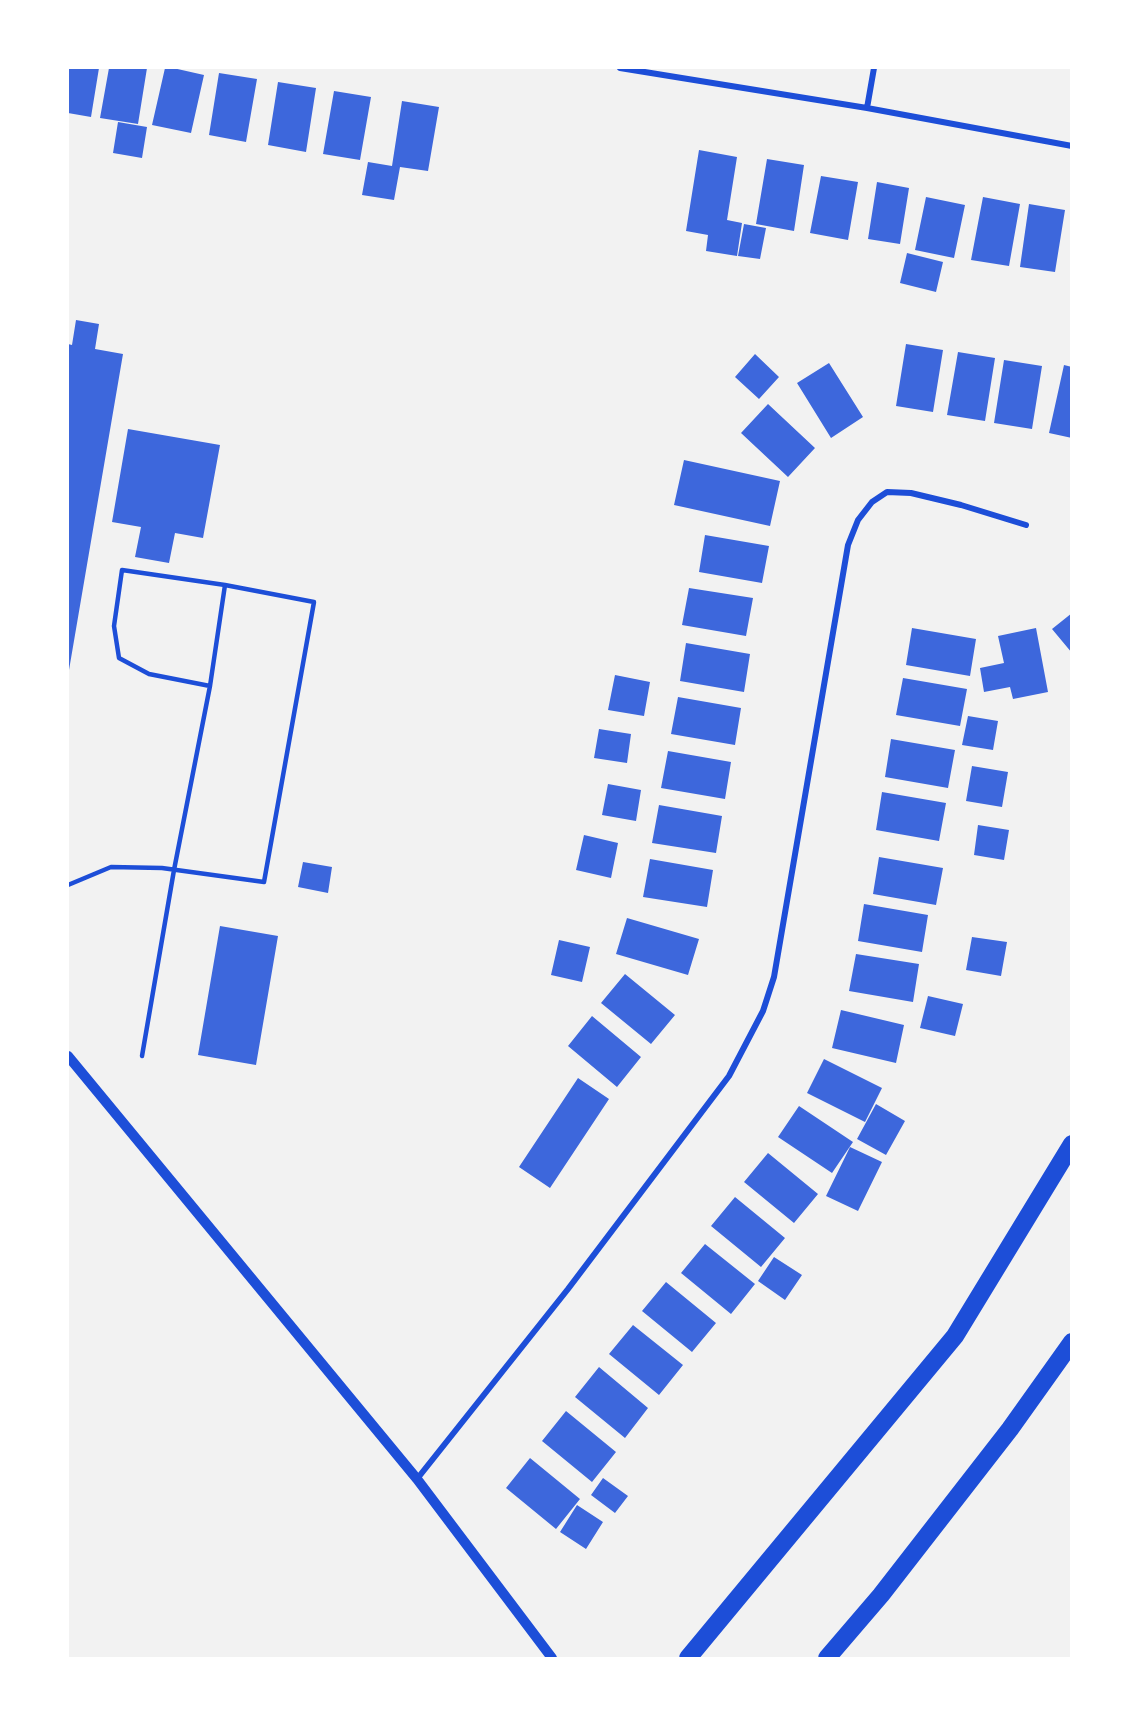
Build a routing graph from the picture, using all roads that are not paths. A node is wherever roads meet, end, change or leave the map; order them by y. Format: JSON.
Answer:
{"nodes":[{"id":1,"x":620,"y":68,"type":"edge"},
{"id":2,"x":874,"y":68,"type":"edge"},
{"id":3,"x":867,"y":108,"type":"junction"},
{"id":4,"x":1071,"y":146,"type":"edge"},
{"id":5,"x":1026,"y":525,"type":"dead end"},
{"id":6,"x":225,"y":585,"type":"junction"},
{"id":7,"x":210,"y":686,"type":"junction"},
{"id":8,"x":174,"y":870,"type":"junction"},
{"id":9,"x":68,"y":885,"type":"edge"},
{"id":10,"x":68,"y":1056,"type":"edge"},
{"id":11,"x":142,"y":1056,"type":"dead end"},
{"id":12,"x":1071,"y":1144,"type":"edge"},
{"id":13,"x":1071,"y":1342,"type":"edge"},
{"id":14,"x":417,"y":1479,"type":"junction"},
{"id":15,"x":552,"y":1659,"type":"edge"},
{"id":16,"x":688,"y":1659,"type":"edge"},
{"id":17,"x":827,"y":1659,"type":"edge"}],
"edges":[{"from":1,"to":3,"type":"street"},
{"from":2,"to":3,"type":"street"},
{"from":3,"to":4,"type":"street"},
{"from":5,"to":14,"type":"street"},
{"from":6,"to":7,"type":"lane"},
{"from":6,"to":7,"type":"lane"},
{"from":6,"to":8,"type":"lane"},
{"from":7,"to":8,"type":"lane"},
{"from":8,"to":9,"type":"lane"},
{"from":8,"to":11,"type":"lane"},
{"from":10,"to":14,"type":"street"},
{"from":12,"to":16,"type":"highway"},
{"from":13,"to":17,"type":"highway"},
{"from":14,"to":15,"type":"street"}]}
